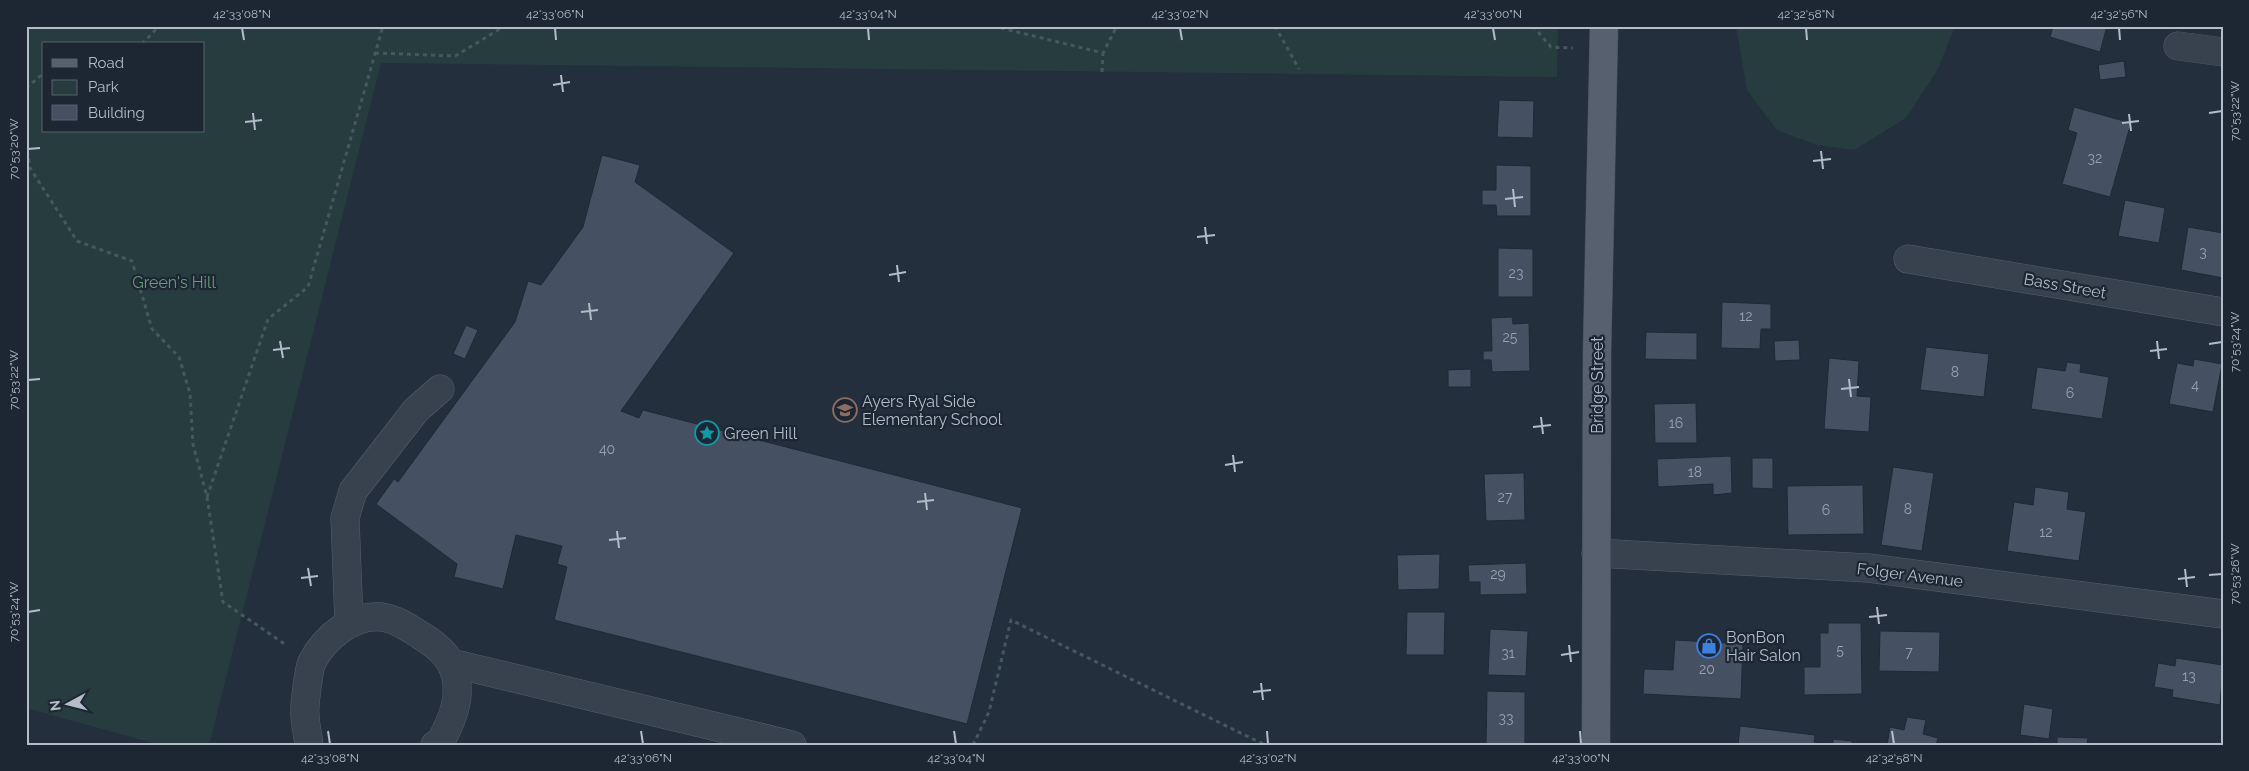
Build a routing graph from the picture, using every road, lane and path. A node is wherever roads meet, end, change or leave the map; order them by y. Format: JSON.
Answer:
{"nodes":[{"id":1,"x":159,"y":26,"type":"edge"},
{"id":2,"x":382,"y":26,"type":"edge"},
{"id":3,"x":505,"y":26,"type":"edge"},
{"id":4,"x":993,"y":26,"type":"edge"},
{"id":5,"x":1117,"y":26,"type":"edge"},
{"id":6,"x":1275,"y":26,"type":"edge"},
{"id":7,"x":1534,"y":26,"type":"edge"},
{"id":8,"x":1604,"y":38,"type":"edge"},
{"id":9,"x":144,"y":42,"type":"edge"},
{"id":10,"x":2178,"y":46,"type":"dead end"},
{"id":11,"x":1103,"y":52,"type":"junction"},
{"id":12,"x":2223,"y":52,"type":"edge"},
{"id":13,"x":375,"y":53,"type":"junction"},
{"id":14,"x":1299,"y":69,"type":"dead end"},
{"id":15,"x":1102,"y":72,"type":"dead end"},
{"id":16,"x":42,"y":75,"type":"edge"},
{"id":17,"x":26,"y":88,"type":"edge"},
{"id":18,"x":26,"y":143,"type":"edge"},
{"id":19,"x":1908,"y":259,"type":"dead end"},
{"id":20,"x":2223,"y":312,"type":"edge"},
{"id":21,"x":440,"y":389,"type":"dead end"},
{"id":22,"x":207,"y":497,"type":"junction"},
{"id":23,"x":1596,"y":553,"type":"junction"},
{"id":24,"x":2223,"y":614,"type":"edge"},
{"id":25,"x":349,"y":622,"type":"junction"},
{"id":26,"x":311,"y":663,"type":"junction"},
{"id":27,"x":451,"y":663,"type":"junction"},
{"id":28,"x":441,"y":744,"type":"edge"},
{"id":29,"x":310,"y":745,"type":"edge"},
{"id":30,"x":792,"y":745,"type":"edge"},
{"id":31,"x":973,"y":745,"type":"edge"},
{"id":32,"x":1265,"y":745,"type":"edge"},
{"id":33,"x":1596,"y":745,"type":"edge"}],
"edges":[{"from":1,"to":9,"type":"path"},
{"from":2,"to":13,"type":"path"},
{"from":3,"to":13,"type":"path"},
{"from":4,"to":11,"type":"path"},
{"from":5,"to":11,"type":"path"},
{"from":6,"to":14,"type":"path"},
{"from":7,"to":8,"type":"path"},
{"from":8,"to":23,"type":"main road","name":"Bridge Street"},
{"from":10,"to":12,"type":"street"},
{"from":11,"to":15,"type":"path"},
{"from":13,"to":22,"type":"path"},
{"from":16,"to":17,"type":"path"},
{"from":18,"to":22,"type":"path"},
{"from":19,"to":20,"type":"street","name":"Bass Street"},
{"from":21,"to":25,"type":"street"},
{"from":22,"to":26,"type":"path"},
{"from":23,"to":24,"type":"street","name":"Folger Avenue"},
{"from":23,"to":33,"type":"main road","name":"Bridge Street"},
{"from":25,"to":26,"type":"street"},
{"from":25,"to":27,"type":"street"},
{"from":26,"to":29,"type":"street"},
{"from":27,"to":28,"type":"street"},
{"from":27,"to":30,"type":"street"},
{"from":31,"to":32,"type":"path"}]}
